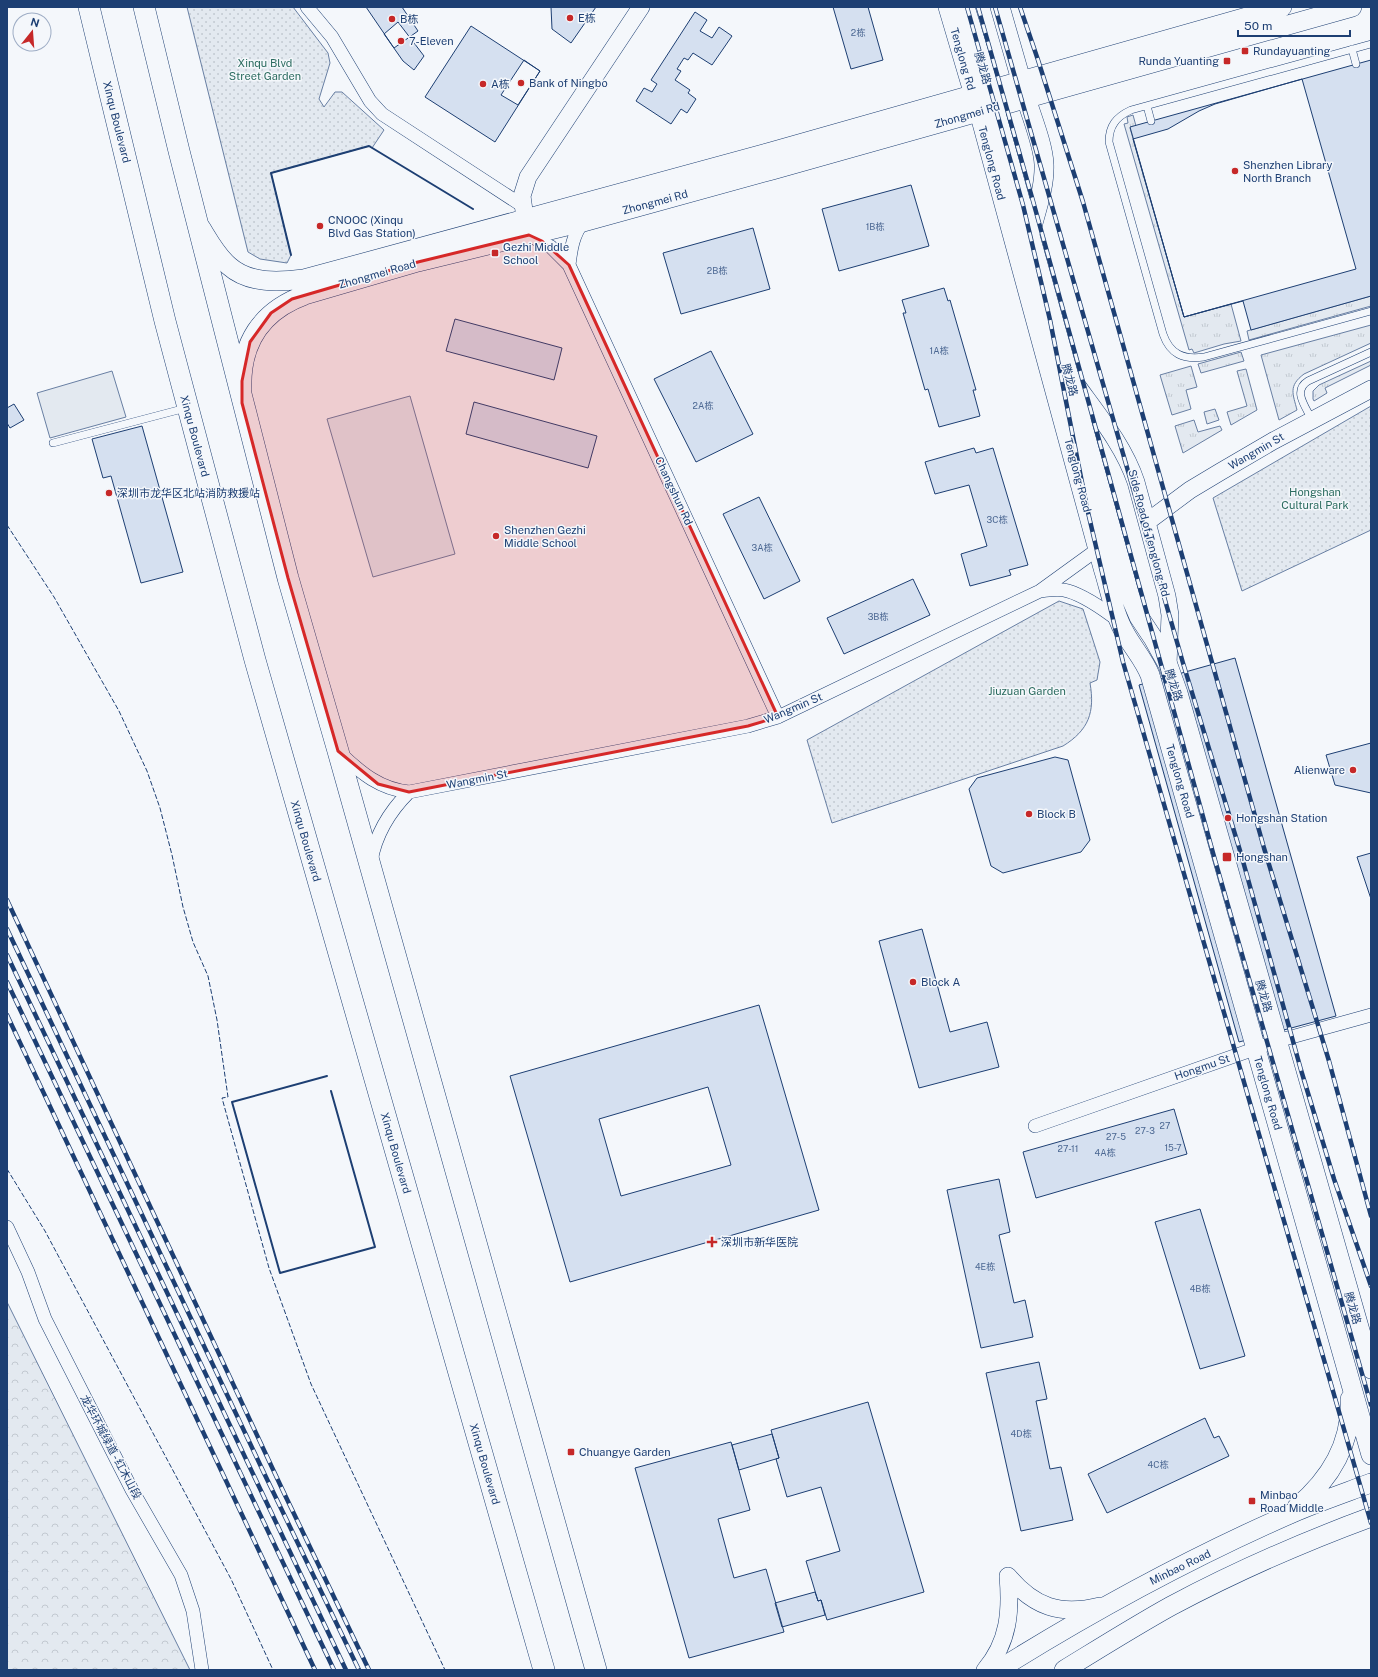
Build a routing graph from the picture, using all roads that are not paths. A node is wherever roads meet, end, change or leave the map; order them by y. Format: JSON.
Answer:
{"nodes":[{"id":1,"x":89,"y":7,"type":"edge"},
{"id":2,"x":144,"y":7,"type":"edge"},
{"id":3,"x":307,"y":7,"type":"edge"},
{"id":4,"x":640,"y":7,"type":"edge"},
{"id":5,"x":948,"y":7,"type":"edge"},
{"id":6,"x":965,"y":7,"type":"edge"},
{"id":7,"x":1000,"y":7,"type":"edge"},
{"id":8,"x":1282,"y":7,"type":"edge"},
{"id":9,"x":1352,"y":7,"type":"edge"},
{"id":10,"x":1371,"y":44,"type":"edge"},
{"id":11,"x":1352,"y":49,"type":"junction"},
{"id":12,"x":1356,"y":64,"type":"dead end"},
{"id":13,"x":1021,"y":80,"type":"junction"},
{"id":14,"x":982,"y":92,"type":"junction"},
{"id":15,"x":1026,"y":98,"type":"junction"},
{"id":16,"x":1147,"y":106,"type":"junction"},
{"id":17,"x":987,"y":110,"type":"junction"},
{"id":18,"x":1151,"y":121,"type":"dead end"},
{"id":19,"x":196,"y":220,"type":"junction"},
{"id":20,"x":526,"y":220,"type":"junction"},
{"id":21,"x":583,"y":222,"type":"junction"},
{"id":22,"x":1030,"y":235,"type":"junction"},
{"id":23,"x":569,"y":265,"type":"junction"},
{"id":24,"x":1371,"y":311,"type":"edge"},
{"id":25,"x":1371,"y":352,"type":"edge"},
{"id":26,"x":1068,"y":372,"type":"junction"},
{"id":27,"x":1371,"y":389,"type":"edge"},
{"id":28,"x":242,"y":403,"type":"junction"},
{"id":29,"x":188,"y":408,"type":"junction"},
{"id":30,"x":1312,"y":420,"type":"junction"},
{"id":31,"x":53,"y":443,"type":"dead end"},
{"id":32,"x":1147,"y":522,"type":"junction"},
{"id":33,"x":1098,"y":549,"type":"junction"},
{"id":34,"x":1040,"y":591,"type":"junction"},
{"id":35,"x":1119,"y":621,"type":"junction"},
{"id":36,"x":1168,"y":665,"type":"junction"},
{"id":37,"x":778,"y":717,"type":"junction"},
{"id":38,"x":338,"y":751,"type":"junction"},
{"id":39,"x":409,"y":792,"type":"junction"},
{"id":40,"x":370,"y":867,"type":"junction"},
{"id":41,"x":1371,"y":1015,"type":"edge"},
{"id":42,"x":1277,"y":1041,"type":"junction"},
{"id":43,"x":1256,"y":1048,"type":"junction"},
{"id":44,"x":1035,"y":1126,"type":"dead end"},
{"id":45,"x":7,"y":1227,"type":"edge"},
{"id":46,"x":1371,"y":1368,"type":"edge"},
{"id":47,"x":1348,"y":1376,"type":"junction"},
{"id":48,"x":1371,"y":1455,"type":"edge"},
{"id":49,"x":1371,"y":1483,"type":"edge"},
{"id":50,"x":1371,"y":1517,"type":"edge"},
{"id":51,"x":1282,"y":1518,"type":"junction"},
{"id":52,"x":1109,"y":1604,"type":"junction"},
{"id":53,"x":202,"y":1670,"type":"edge"},
{"id":54,"x":544,"y":1670,"type":"edge"},
{"id":55,"x":596,"y":1670,"type":"edge"},
{"id":56,"x":985,"y":1670,"type":"edge"},
{"id":57,"x":998,"y":1670,"type":"edge"},
{"id":58,"x":1064,"y":1670,"type":"edge"}],
"edges":[{"from":1,"to":29,"type":"main road","name":"Xinqu Boulevard"},
{"from":2,"to":19,"type":"main road"},
{"from":3,"to":20,"type":"street"},
{"from":4,"to":20,"type":"street"},
{"from":5,"to":14,"type":"main road","name":"Tenglong Rd"},
{"from":6,"to":14,"type":"main road","name":"腾龙路"},
{"from":7,"to":13,"type":"main road"},
{"from":8,"to":13,"type":"main road","name":"Zhongmei Rd"},
{"from":9,"to":15,"type":"main road","name":"Zhongmei Rd"},
{"from":10,"to":11,"type":"lane"},
{"from":11,"to":12,"type":"lane"},
{"from":11,"to":16,"type":"lane"},
{"from":13,"to":14,"type":"main road","name":"Zhongmei Rd"},
{"from":14,"to":17,"type":"main road","name":"Tenglong Rd"},
{"from":14,"to":20,"type":"main road","name":"Zhongmei Rd"},
{"from":15,"to":17,"type":"main road","name":"Zhongmei Rd"},
{"from":15,"to":22,"type":"main road"},
{"from":16,"to":18,"type":"lane"},
{"from":16,"to":24,"type":"lane"},
{"from":17,"to":21,"type":"main road","name":"Zhongmei Rd"},
{"from":17,"to":22,"type":"main road","name":"腾龙路"},
{"from":17,"to":33,"type":"main road","name":"Tenglong Road"},
{"from":19,"to":20,"type":"main road","name":"Zhongmei Road"},
{"from":19,"to":28,"type":"main road"},
{"from":20,"to":21,"type":"main road","name":"Zhongmei Road"},
{"from":20,"to":23,"type":"street"},
{"from":20,"to":28,"type":"main road","name":"Zhongmei Road"},
{"from":21,"to":23,"type":"street"},
{"from":22,"to":26,"type":"main road","name":"腾龙路"},
{"from":23,"to":37,"type":"street","name":"Changshun Rd"},
{"from":25,"to":30,"type":"lane"},
{"from":26,"to":32,"type":"street","name":"Side Road of Tenglong Rd"},
{"from":26,"to":36,"type":"main road","name":"腾龙路"},
{"from":27,"to":30,"type":"street","name":"Wangmin St"},
{"from":28,"to":38,"type":"main road"},
{"from":29,"to":31,"type":"lane"},
{"from":29,"to":54,"type":"main road","name":"Xinqu Boulevard"},
{"from":30,"to":32,"type":"street","name":"Wangmin St"},
{"from":32,"to":36,"type":"street","name":"Side Road of Tenglong Rd"},
{"from":33,"to":34,"type":"street","name":"Wangmin St"},
{"from":33,"to":35,"type":"main road","name":"Tenglong Road"},
{"from":34,"to":35,"type":"street"},
{"from":34,"to":37,"type":"street","name":"Wangmin St"},
{"from":35,"to":43,"type":"main road","name":"Tenglong Road"},
{"from":36,"to":42,"type":"main road","name":"腾龙路"},
{"from":37,"to":39,"type":"street","name":"Wangmin St"},
{"from":38,"to":39,"type":"street"},
{"from":38,"to":40,"type":"main road"},
{"from":39,"to":40,"type":"street"},
{"from":40,"to":55,"type":"main road"},
{"from":41,"to":42,"type":"street","name":"Hongmu St"},
{"from":42,"to":43,"type":"street","name":"Hongmu St"},
{"from":42,"to":46,"type":"main road","name":"腾龙路"},
{"from":43,"to":44,"type":"street","name":"Hongmu St"},
{"from":43,"to":47,"type":"main road","name":"Tenglong Road"},
{"from":45,"to":53,"type":"street","name":"龙华环城绿道 - 红木山段"},
{"from":47,"to":48,"type":"main road","name":"Tenglong Road"},
{"from":47,"to":51,"type":"main road"},
{"from":49,"to":51,"type":"main road","name":"Minbao Road"},
{"from":50,"to":58,"type":"main road"},
{"from":51,"to":52,"type":"main road","name":"Minbao Road"},
{"from":52,"to":56,"type":"street"},
{"from":52,"to":57,"type":"main road","name":"Minbao Road"}]}
